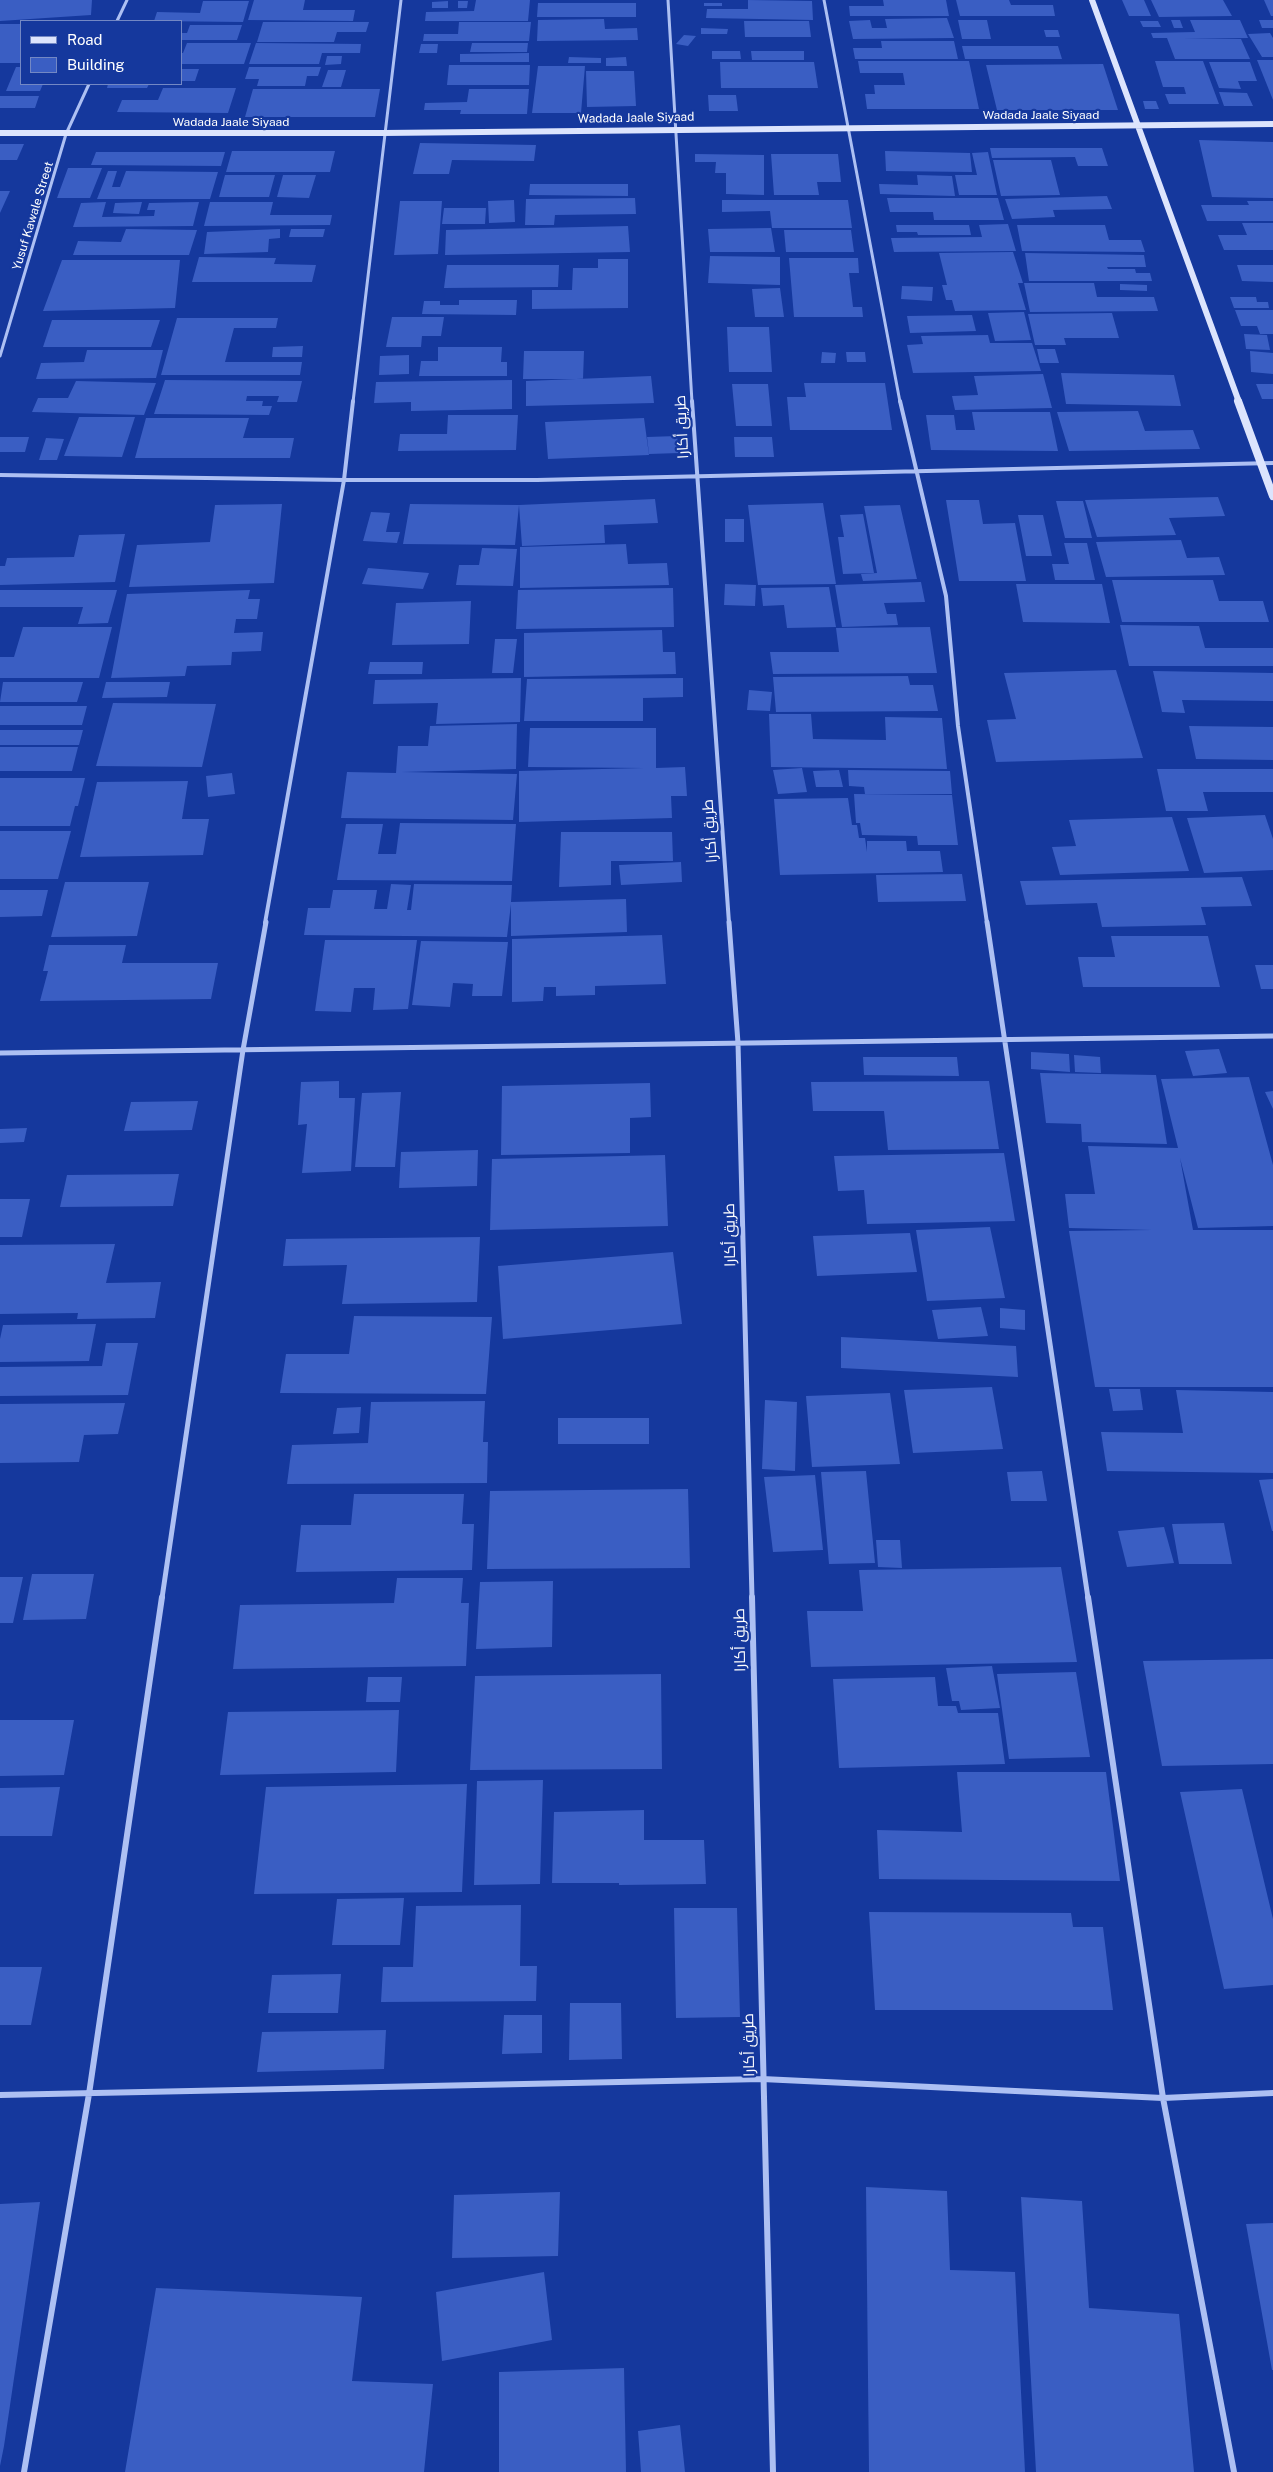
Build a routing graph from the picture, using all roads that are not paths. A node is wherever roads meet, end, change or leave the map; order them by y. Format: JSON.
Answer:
{"nodes":[{"id":1,"x":127,"y":0,"type":"edge"},
{"id":2,"x":401,"y":0,"type":"edge"},
{"id":3,"x":668,"y":0,"type":"edge"},
{"id":4,"x":824,"y":0,"type":"edge"},
{"id":5,"x":1092,"y":0,"type":"edge"},
{"id":6,"x":117,"y":20,"type":"edge"},
{"id":7,"x":89,"y":85,"type":"edge"},
{"id":8,"x":1273,"y":124,"type":"edge"},
{"id":9,"x":1137,"y":126,"type":"junction"},
{"id":10,"x":847,"y":127,"type":"junction"},
{"id":11,"x":677,"y":129,"type":"junction"},
{"id":12,"x":0,"y":133,"type":"edge"},
{"id":13,"x":383,"y":133,"type":"junction"},
{"id":14,"x":66,"y":134,"type":"junction"},
{"id":15,"x":0,"y":356,"type":"edge"},
{"id":16,"x":1261,"y":463,"type":"junction"},
{"id":17,"x":1273,"y":463,"type":"edge"},
{"id":18,"x":915,"y":471,"type":"junction"},
{"id":19,"x":0,"y":475,"type":"edge"},
{"id":20,"x":697,"y":478,"type":"junction"},
{"id":21,"x":344,"y":480,"type":"junction"},
{"id":22,"x":1273,"y":496,"type":"edge"},
{"id":23,"x":1273,"y":1036,"type":"edge"},
{"id":24,"x":1006,"y":1040,"type":"junction"},
{"id":25,"x":738,"y":1043,"type":"junction"},
{"id":26,"x":243,"y":1050,"type":"junction"},
{"id":27,"x":0,"y":1053,"type":"edge"},
{"id":28,"x":762,"y":2079,"type":"junction"},
{"id":29,"x":1273,"y":2093,"type":"edge"},
{"id":30,"x":89,"y":2094,"type":"junction"},
{"id":31,"x":0,"y":2095,"type":"edge"},
{"id":32,"x":1163,"y":2098,"type":"junction"},
{"id":33,"x":24,"y":2472,"type":"edge"},
{"id":34,"x":773,"y":2472,"type":"edge"},
{"id":35,"x":1234,"y":2472,"type":"edge"}],
"edges":[{"from":1,"to":6,"type":"street"},
{"from":2,"to":13,"type":"street"},
{"from":3,"to":11,"type":"street","name":"طريق أكارا"},
{"from":4,"to":10,"type":"street"},
{"from":5,"to":9,"type":"main road"},
{"from":7,"to":14,"type":"street","name":"Yusuf Kawale Street"},
{"from":8,"to":9,"type":"main road","name":"Wadada Jaale Siyaad"},
{"from":9,"to":10,"type":"main road","name":"Wadada Jaale Siyaad"},
{"from":9,"to":16,"type":"main road"},
{"from":10,"to":11,"type":"main road","name":"Wadada Jaale Siyaad"},
{"from":10,"to":18,"type":"street"},
{"from":11,"to":13,"type":"main road","name":"Wadada Jaale Siyaad"},
{"from":11,"to":20,"type":"street","name":"طريق أكارا"},
{"from":12,"to":14,"type":"main road","name":"Wadada Jaale Siyaad"},
{"from":13,"to":14,"type":"main road","name":"Wadada Jaale Siyaad"},
{"from":13,"to":21,"type":"street"},
{"from":14,"to":15,"type":"street","name":"Yusuf Kawale Street"},
{"from":16,"to":17,"type":"street"},
{"from":16,"to":18,"type":"street"},
{"from":16,"to":22,"type":"main road"},
{"from":18,"to":20,"type":"street"},
{"from":18,"to":24,"type":"street"},
{"from":19,"to":21,"type":"street"},
{"from":20,"to":21,"type":"street"},
{"from":20,"to":25,"type":"street","name":"طريق أكارا"},
{"from":21,"to":26,"type":"street"},
{"from":23,"to":24,"type":"street"},
{"from":24,"to":25,"type":"street"},
{"from":24,"to":32,"type":"street"},
{"from":25,"to":26,"type":"street"},
{"from":25,"to":28,"type":"street","name":"طريق أكارا"},
{"from":26,"to":27,"type":"street"},
{"from":26,"to":30,"type":"street"},
{"from":28,"to":30,"type":"street"},
{"from":28,"to":32,"type":"street"},
{"from":28,"to":34,"type":"street","name":"طريق أكارا"},
{"from":29,"to":32,"type":"street"},
{"from":30,"to":31,"type":"street"},
{"from":30,"to":33,"type":"street"},
{"from":32,"to":35,"type":"street"}]}
